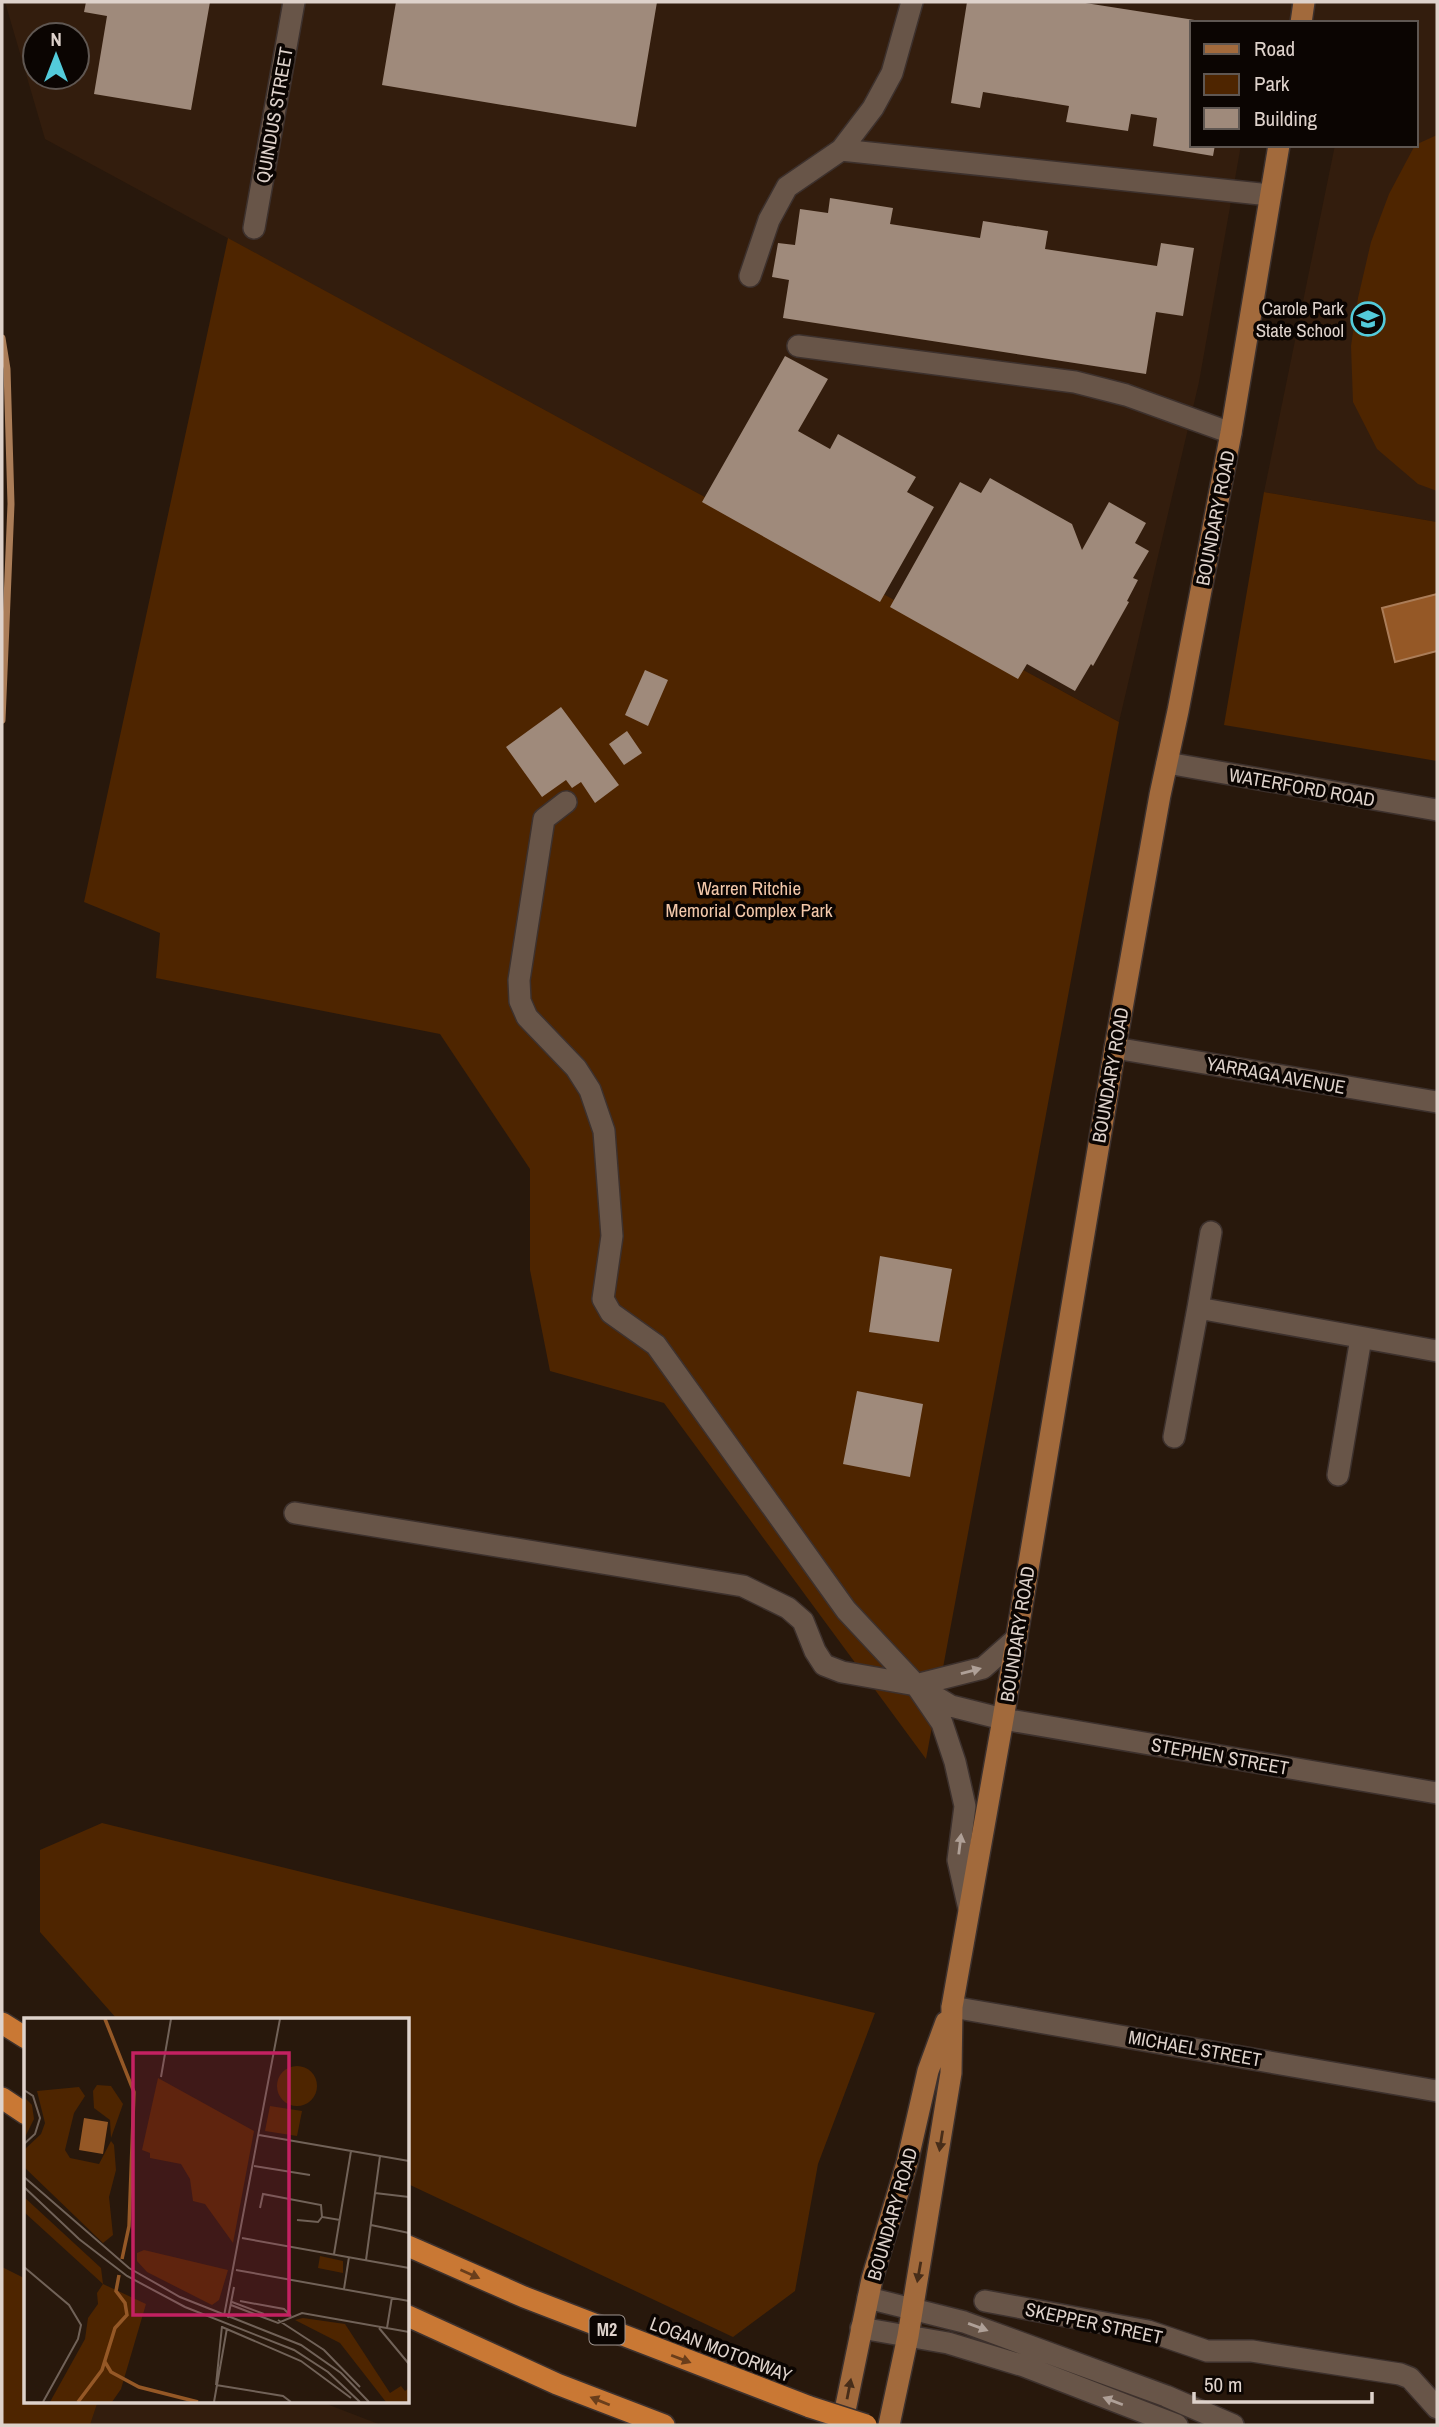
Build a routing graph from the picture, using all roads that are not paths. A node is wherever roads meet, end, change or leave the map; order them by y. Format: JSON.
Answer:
{"nodes":[{"id":1,"x":294,"y":2,"type":"edge"},
{"id":2,"x":912,"y":2,"type":"edge"},
{"id":3,"x":1304,"y":2,"type":"edge"},
{"id":4,"x":1301,"y":21,"type":"edge"},
{"id":5,"x":1279,"y":147,"type":"edge"},
{"id":6,"x":841,"y":150,"type":"junction"},
{"id":7,"x":1270,"y":195,"type":"junction"},
{"id":8,"x":254,"y":229,"type":"dead end"},
{"id":9,"x":750,"y":276,"type":"dead end"},
{"id":10,"x":799,"y":346,"type":"dead end"},
{"id":11,"x":1231,"y":433,"type":"junction"},
{"id":12,"x":1167,"y":763,"type":"junction"},
{"id":13,"x":566,"y":802,"type":"dead end"},
{"id":14,"x":1437,"y":810,"type":"edge"},
{"id":15,"x":1115,"y":1048,"type":"junction"},
{"id":16,"x":1437,"y":1102,"type":"edge"},
{"id":17,"x":1212,"y":1232,"type":"dead end"},
{"id":18,"x":1198,"y":1308,"type":"junction"},
{"id":19,"x":1361,"y":1338,"type":"junction"},
{"id":20,"x":1437,"y":1351,"type":"edge"},
{"id":21,"x":1174,"y":1437,"type":"dead end"},
{"id":22,"x":1338,"y":1475,"type":"dead end"},
{"id":23,"x":295,"y":1513,"type":"dead end"},
{"id":24,"x":1017,"y":1638,"type":"junction"},
{"id":25,"x":916,"y":1685,"type":"junction"},
{"id":26,"x":1003,"y":1719,"type":"junction"},
{"id":27,"x":1437,"y":1793,"type":"edge"},
{"id":28,"x":969,"y":1911,"type":"junction"},
{"id":29,"x":952,"y":2007,"type":"junction"},
{"id":30,"x":2,"y":2023,"type":"edge"},
{"id":31,"x":24,"y":2037,"type":"edge"},
{"id":32,"x":1437,"y":2091,"type":"edge"},
{"id":33,"x":2,"y":2098,"type":"edge"},
{"id":34,"x":24,"y":2113,"type":"edge"},
{"id":35,"x":410,"y":2247,"type":"edge"},
{"id":36,"x":868,"y":2298,"type":"junction"},
{"id":37,"x":985,"y":2301,"type":"dead end"},
{"id":38,"x":912,"y":2310,"type":"junction"},
{"id":39,"x":410,"y":2317,"type":"edge"},
{"id":40,"x":861,"y":2328,"type":"junction"},
{"id":41,"x":908,"y":2336,"type":"junction"},
{"id":42,"x":1437,"y":2408,"type":"edge"},
{"id":43,"x":664,"y":2425,"type":"edge"},
{"id":44,"x":842,"y":2425,"type":"edge"},
{"id":45,"x":866,"y":2425,"type":"edge"},
{"id":46,"x":889,"y":2425,"type":"edge"},
{"id":47,"x":1177,"y":2425,"type":"edge"},
{"id":48,"x":1233,"y":2425,"type":"edge"}],
"edges":[{"from":1,"to":8,"type":"street","name":"QUINDUS STREET"},
{"from":2,"to":6,"type":"street"},
{"from":3,"to":4,"type":"main road"},
{"from":5,"to":7,"type":"main road","name":"BOUNDARY ROAD"},
{"from":6,"to":7,"type":"street"},
{"from":6,"to":9,"type":"street"},
{"from":7,"to":11,"type":"main road","name":"BOUNDARY ROAD"},
{"from":10,"to":11,"type":"street"},
{"from":11,"to":12,"type":"main road","name":"BOUNDARY ROAD"},
{"from":12,"to":14,"type":"street","name":"WATERFORD ROAD"},
{"from":12,"to":15,"type":"main road","name":"BOUNDARY ROAD"},
{"from":13,"to":25,"type":"street"},
{"from":15,"to":16,"type":"street","name":"YARRAGA AVENUE"},
{"from":15,"to":24,"type":"main road","name":"BOUNDARY ROAD"},
{"from":17,"to":18,"type":"street"},
{"from":18,"to":19,"type":"street"},
{"from":18,"to":21,"type":"street"},
{"from":19,"to":20,"type":"street"},
{"from":19,"to":22,"type":"street"},
{"from":23,"to":25,"type":"street"},
{"from":25,"to":24,"type":"street","one_way":true},
{"from":24,"to":26,"type":"main road","name":"BOUNDARY ROAD"},
{"from":25,"to":26,"type":"street","name":"STEPHEN STREET"},
{"from":28,"to":25,"type":"street","one_way":true},
{"from":26,"to":27,"type":"street","name":"STEPHEN STREET"},
{"from":26,"to":28,"type":"main road","name":"BOUNDARY ROAD"},
{"from":28,"to":29,"type":"main road","name":"BOUNDARY ROAD"},
{"from":29,"to":32,"type":"street","name":"MICHAEL STREET"},
{"from":29,"to":36,"type":"main road","name":"BOUNDARY ROAD"},
{"from":29,"to":38,"type":"main road","name":"BOUNDARY ROAD","one_way":true},
{"from":30,"to":31,"type":"highway"},
{"from":33,"to":34,"type":"highway"},
{"from":35,"to":45,"type":"highway","name":"LOGAN MOTORWAY","number":"M2","one_way":true,"bridge":true},
{"from":36,"to":38,"type":"street"},
{"from":36,"to":40,"type":"main road","name":"BOUNDARY ROAD"},
{"from":37,"to":42,"type":"street","name":"SKEPPER STREET"},
{"from":38,"to":41,"type":"main road","name":"BOUNDARY ROAD"},
{"from":38,"to":48,"type":"street","one_way":true},
{"from":43,"to":39,"type":"highway","one_way":true},
{"from":40,"to":41,"type":"street"},
{"from":44,"to":40,"type":"main road","name":"BOUNDARY ROAD","one_way":true},
{"from":41,"to":46,"type":"main road","name":"BOUNDARY ROAD"},
{"from":47,"to":41,"type":"street","one_way":true}]}
